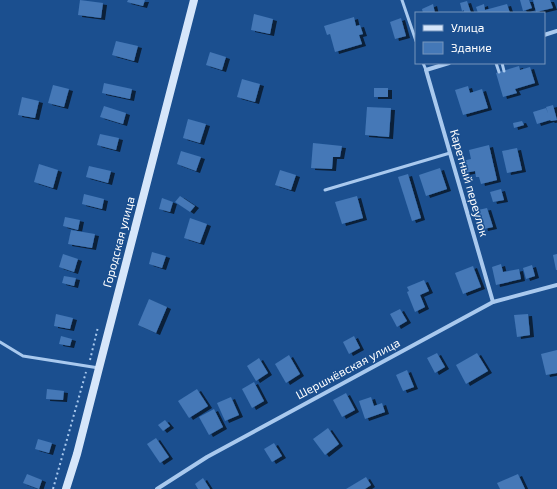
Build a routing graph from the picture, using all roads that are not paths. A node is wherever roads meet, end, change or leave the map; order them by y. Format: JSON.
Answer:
{"nodes":[{"id":1,"x":194,"y":0,"type":"edge"},
{"id":2,"x":402,"y":0,"type":"edge"},
{"id":3,"x":557,"y":31,"type":"edge"},
{"id":4,"x":545,"y":35,"type":"edge"},
{"id":5,"x":415,"y":38,"type":"edge"},
{"id":6,"x":424,"y":64,"type":"edge"},
{"id":7,"x":446,"y":64,"type":"edge"},
{"id":8,"x":496,"y":64,"type":"edge"},
{"id":9,"x":502,"y":64,"type":"edge"},
{"id":10,"x":426,"y":70,"type":"junction"},
{"id":11,"x":504,"y":71,"type":"dead end"},
{"id":12,"x":499,"y":72,"type":"dead end"},
{"id":13,"x":450,"y":153,"type":"junction"},
{"id":14,"x":325,"y":190,"type":"dead end"},
{"id":15,"x":557,"y":285,"type":"edge"},
{"id":16,"x":493,"y":302,"type":"junction"},
{"id":17,"x":0,"y":342,"type":"edge"},
{"id":18,"x":98,"y":368,"type":"junction"},
{"id":19,"x":66,"y":489,"type":"edge"},
{"id":20,"x":157,"y":489,"type":"edge"}],
"edges":[{"from":1,"to":18,"type":"street","name":"Городская улица"},
{"from":2,"to":5,"type":"lane"},
{"from":3,"to":4,"type":"street"},
{"from":6,"to":10,"type":"lane"},
{"from":7,"to":10,"type":"street"},
{"from":8,"to":12,"type":"lane"},
{"from":9,"to":11,"type":"lane"},
{"from":10,"to":13,"type":"street","name":"Каретный переулок"},
{"from":13,"to":14,"type":"lane"},
{"from":13,"to":16,"type":"street","name":"Каретный переулок"},
{"from":15,"to":16,"type":"street","name":"Шершнёвская улица"},
{"from":16,"to":20,"type":"street","name":"Шершнёвская улица"},
{"from":17,"to":18,"type":"lane"},
{"from":18,"to":19,"type":"street","name":"Городская улица"}]}
